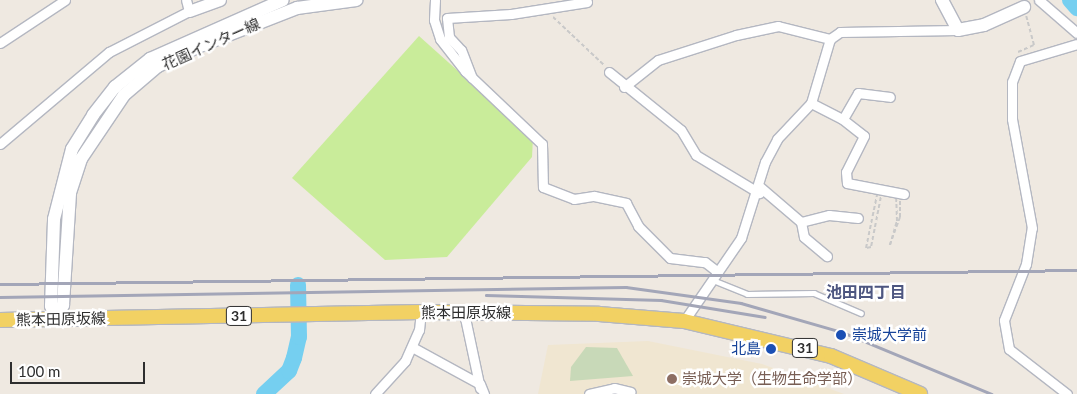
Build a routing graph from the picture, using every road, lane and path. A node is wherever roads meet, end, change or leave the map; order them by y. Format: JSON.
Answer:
{"nodes":[{"id":1,"x":65,"y":0,"type":"edge"},
{"id":2,"x":220,"y":0,"type":"edge"},
{"id":3,"x":283,"y":0,"type":"edge"},
{"id":4,"x":356,"y":0,"type":"edge"},
{"id":5,"x":435,"y":0,"type":"edge"},
{"id":6,"x":942,"y":0,"type":"edge"},
{"id":7,"x":1039,"y":0,"type":"edge"},
{"id":8,"x":587,"y":2,"type":"dead end"},
{"id":9,"x":1029,"y":3,"type":"edge"},
{"id":10,"x":188,"y":5,"type":"edge"},
{"id":11,"x":546,"y":10,"type":"junction"},
{"id":12,"x":958,"y":30,"type":"junction"},
{"id":13,"x":1077,"y":33,"type":"edge"},
{"id":14,"x":2,"y":39,"type":"edge"},
{"id":15,"x":830,"y":39,"type":"junction"},
{"id":16,"x":1077,"y":44,"type":"edge"},
{"id":17,"x":1012,"y":56,"type":"dead end"},
{"id":18,"x":609,"y":72,"type":"joint"},
{"id":19,"x":472,"y":78,"type":"junction"},
{"id":20,"x":624,"y":87,"type":"junction"},
{"id":21,"x":890,"y":97,"type":"dead end"},
{"id":22,"x":810,"y":103,"type":"junction"},
{"id":23,"x":843,"y":119,"type":"junction"},
{"id":24,"x":0,"y":144,"type":"edge"},
{"id":25,"x":759,"y":190,"type":"junction"},
{"id":26,"x":880,"y":191,"type":"junction"},
{"id":27,"x":900,"y":194,"type":"junction"},
{"id":28,"x":858,"y":218,"type":"dead end"},
{"id":29,"x":801,"y":222,"type":"junction"},
{"id":30,"x":827,"y":256,"type":"dead end"},
{"id":31,"x":716,"y":276,"type":"junction"},
{"id":32,"x":421,"y":312,"type":"junction"},
{"id":33,"x":464,"y":313,"type":"junction"},
{"id":34,"x":860,"y":313,"type":"dead end"},
{"id":35,"x":56,"y":319,"type":"junction"},
{"id":36,"x":0,"y":320,"type":"edge"},
{"id":37,"x":684,"y":321,"type":"junction"},
{"id":38,"x":412,"y":347,"type":"junction"},
{"id":39,"x":480,"y":384,"type":"junction"},
{"id":40,"x":634,"y":393,"type":"edge"},
{"id":41,"x":375,"y":394,"type":"edge"},
{"id":42,"x":482,"y":394,"type":"edge"},
{"id":43,"x":589,"y":394,"type":"edge"},
{"id":44,"x":920,"y":394,"type":"edge"},
{"id":45,"x":1067,"y":394,"type":"edge"}],
"edges":[{"from":1,"to":14,"type":"street"},
{"from":2,"to":10,"type":"street"},
{"from":3,"to":35,"type":"main road","name":"花園インター線"},
{"from":4,"to":35,"type":"main road","name":"花園インター線"},
{"from":5,"to":19,"type":"street"},
{"from":6,"to":12,"type":"main road"},
{"from":7,"to":13,"type":"street"},
{"from":8,"to":11,"type":"street"},
{"from":9,"to":12,"type":"main road"},
{"from":9,"to":17,"type":"path"},
{"from":10,"to":24,"type":"street"},
{"from":11,"to":18,"type":"path"},
{"from":11,"to":19,"type":"street"},
{"from":12,"to":15,"type":"street"},
{"from":15,"to":20,"type":"street"},
{"from":15,"to":22,"type":"street"},
{"from":16,"to":45,"type":"street"},
{"from":18,"to":20,"type":"street"},
{"from":19,"to":31,"type":"street"},
{"from":20,"to":25,"type":"street"},
{"from":21,"to":23,"type":"street"},
{"from":22,"to":23,"type":"street"},
{"from":22,"to":25,"type":"street"},
{"from":23,"to":26,"type":"street"},
{"from":25,"to":29,"type":"street"},
{"from":25,"to":31,"type":"street"},
{"from":26,"to":26,"type":"path"},
{"from":26,"to":27,"type":"street"},
{"from":27,"to":27,"type":"path"},
{"from":28,"to":29,"type":"street"},
{"from":29,"to":30,"type":"street"},
{"from":31,"to":34,"type":"lane"},
{"from":31,"to":37,"type":"street"},
{"from":32,"to":33,"type":"main road","name":"熊本田原坂線","number":"31"},
{"from":32,"to":35,"type":"main road","name":"熊本田原坂線","number":"31"},
{"from":32,"to":38,"type":"street"},
{"from":33,"to":37,"type":"main road","name":"熊本田原坂線","number":"31"},
{"from":33,"to":39,"type":"street"},
{"from":35,"to":36,"type":"main road","name":"熊本田原坂線","number":"31"},
{"from":37,"to":44,"type":"main road","name":"熊本田原坂線","number":"31"},
{"from":38,"to":39,"type":"street"},
{"from":38,"to":41,"type":"street"},
{"from":39,"to":42,"type":"street"},
{"from":40,"to":43,"type":"street"}]}
